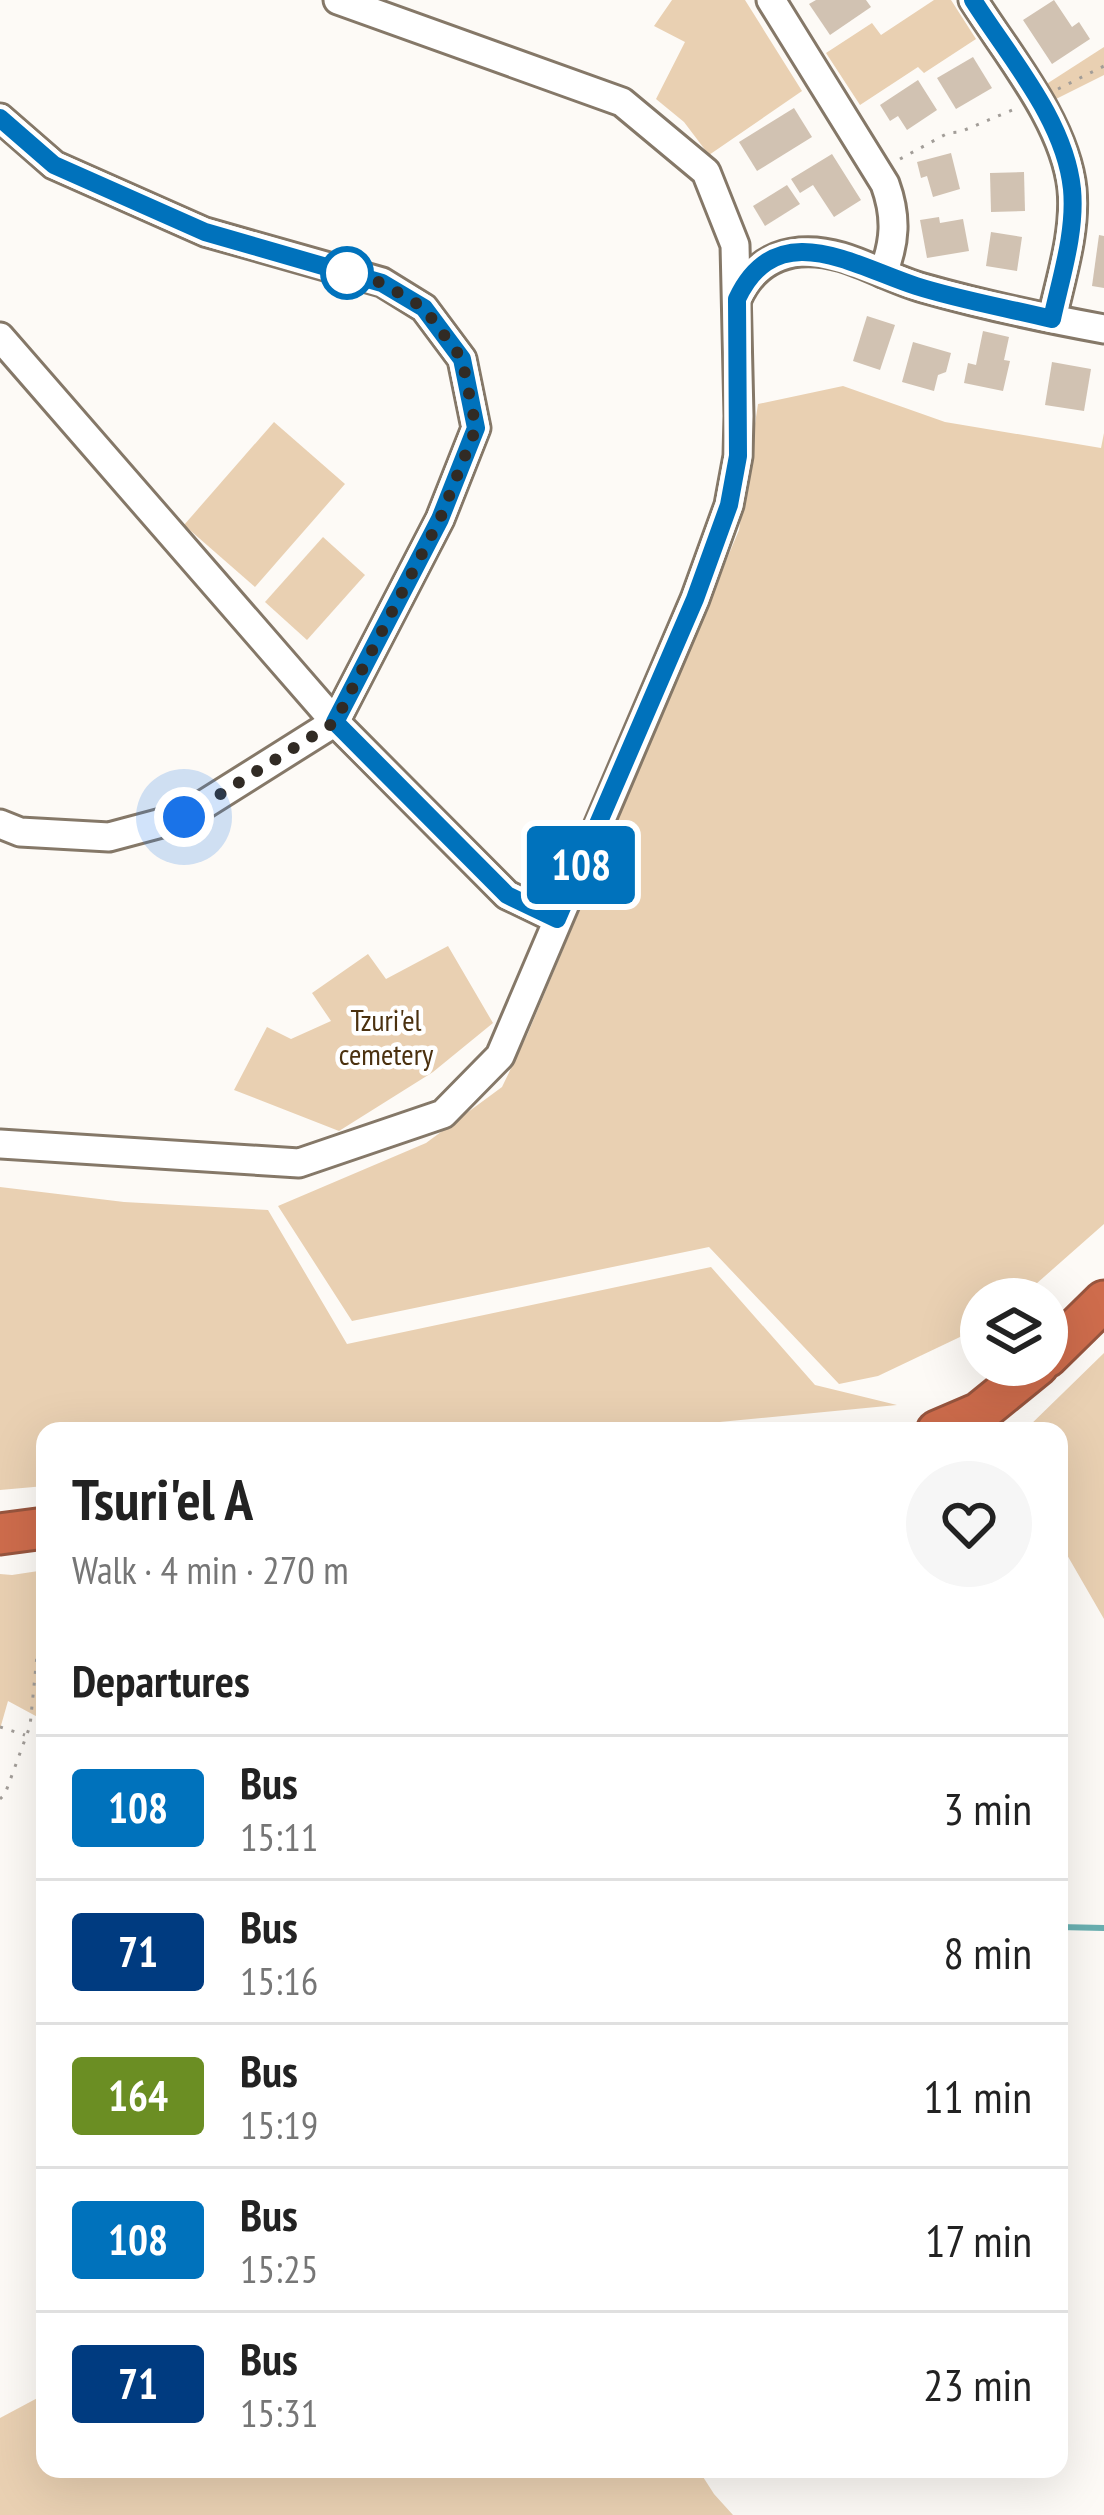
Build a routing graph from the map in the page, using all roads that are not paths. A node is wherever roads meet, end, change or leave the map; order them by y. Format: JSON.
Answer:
{"nodes":[{"id":1,"x":338,"y":0,"type":"edge"},
{"id":2,"x":771,"y":0,"type":"edge"},
{"id":3,"x":973,"y":0,"type":"edge"},
{"id":4,"x":0,"y":118,"type":"edge"},
{"id":5,"x":883,"y":273,"type":"junction"},
{"id":6,"x":737,"y":299,"type":"junction"},
{"id":7,"x":1052,"y":319,"type":"junction"},
{"id":8,"x":1104,"y":329,"type":"edge"},
{"id":9,"x":0,"y":337,"type":"edge"},
{"id":10,"x":335,"y":722,"type":"junction"},
{"id":11,"x":0,"y":824,"type":"edge"},
{"id":12,"x":557,"y":919,"type":"junction"},
{"id":13,"x":0,"y":1144,"type":"edge"},
{"id":14,"x":1104,"y":1301,"type":"edge"},
{"id":15,"x":1068,"y":1336,"type":"edge"},
{"id":16,"x":1012,"y":1386,"type":"edge"},
{"id":17,"x":958,"y":1422,"type":"edge"},
{"id":18,"x":36,"y":1529,"type":"edge"},
{"id":19,"x":0,"y":1534,"type":"edge"}],
"edges":[{"from":1,"to":6,"type":"street"},
{"from":2,"to":5,"type":"street"},
{"from":3,"to":7,"type":"street"},
{"from":4,"to":10,"type":"street"},
{"from":5,"to":6,"type":"street"},
{"from":5,"to":7,"type":"street"},
{"from":6,"to":12,"type":"street"},
{"from":7,"to":8,"type":"street"},
{"from":9,"to":10,"type":"street"},
{"from":10,"to":11,"type":"street"},
{"from":10,"to":12,"type":"street"},
{"from":12,"to":13,"type":"street"},
{"from":14,"to":15,"type":"highway"},
{"from":16,"to":17,"type":"highway"},
{"from":18,"to":19,"type":"highway"}]}
